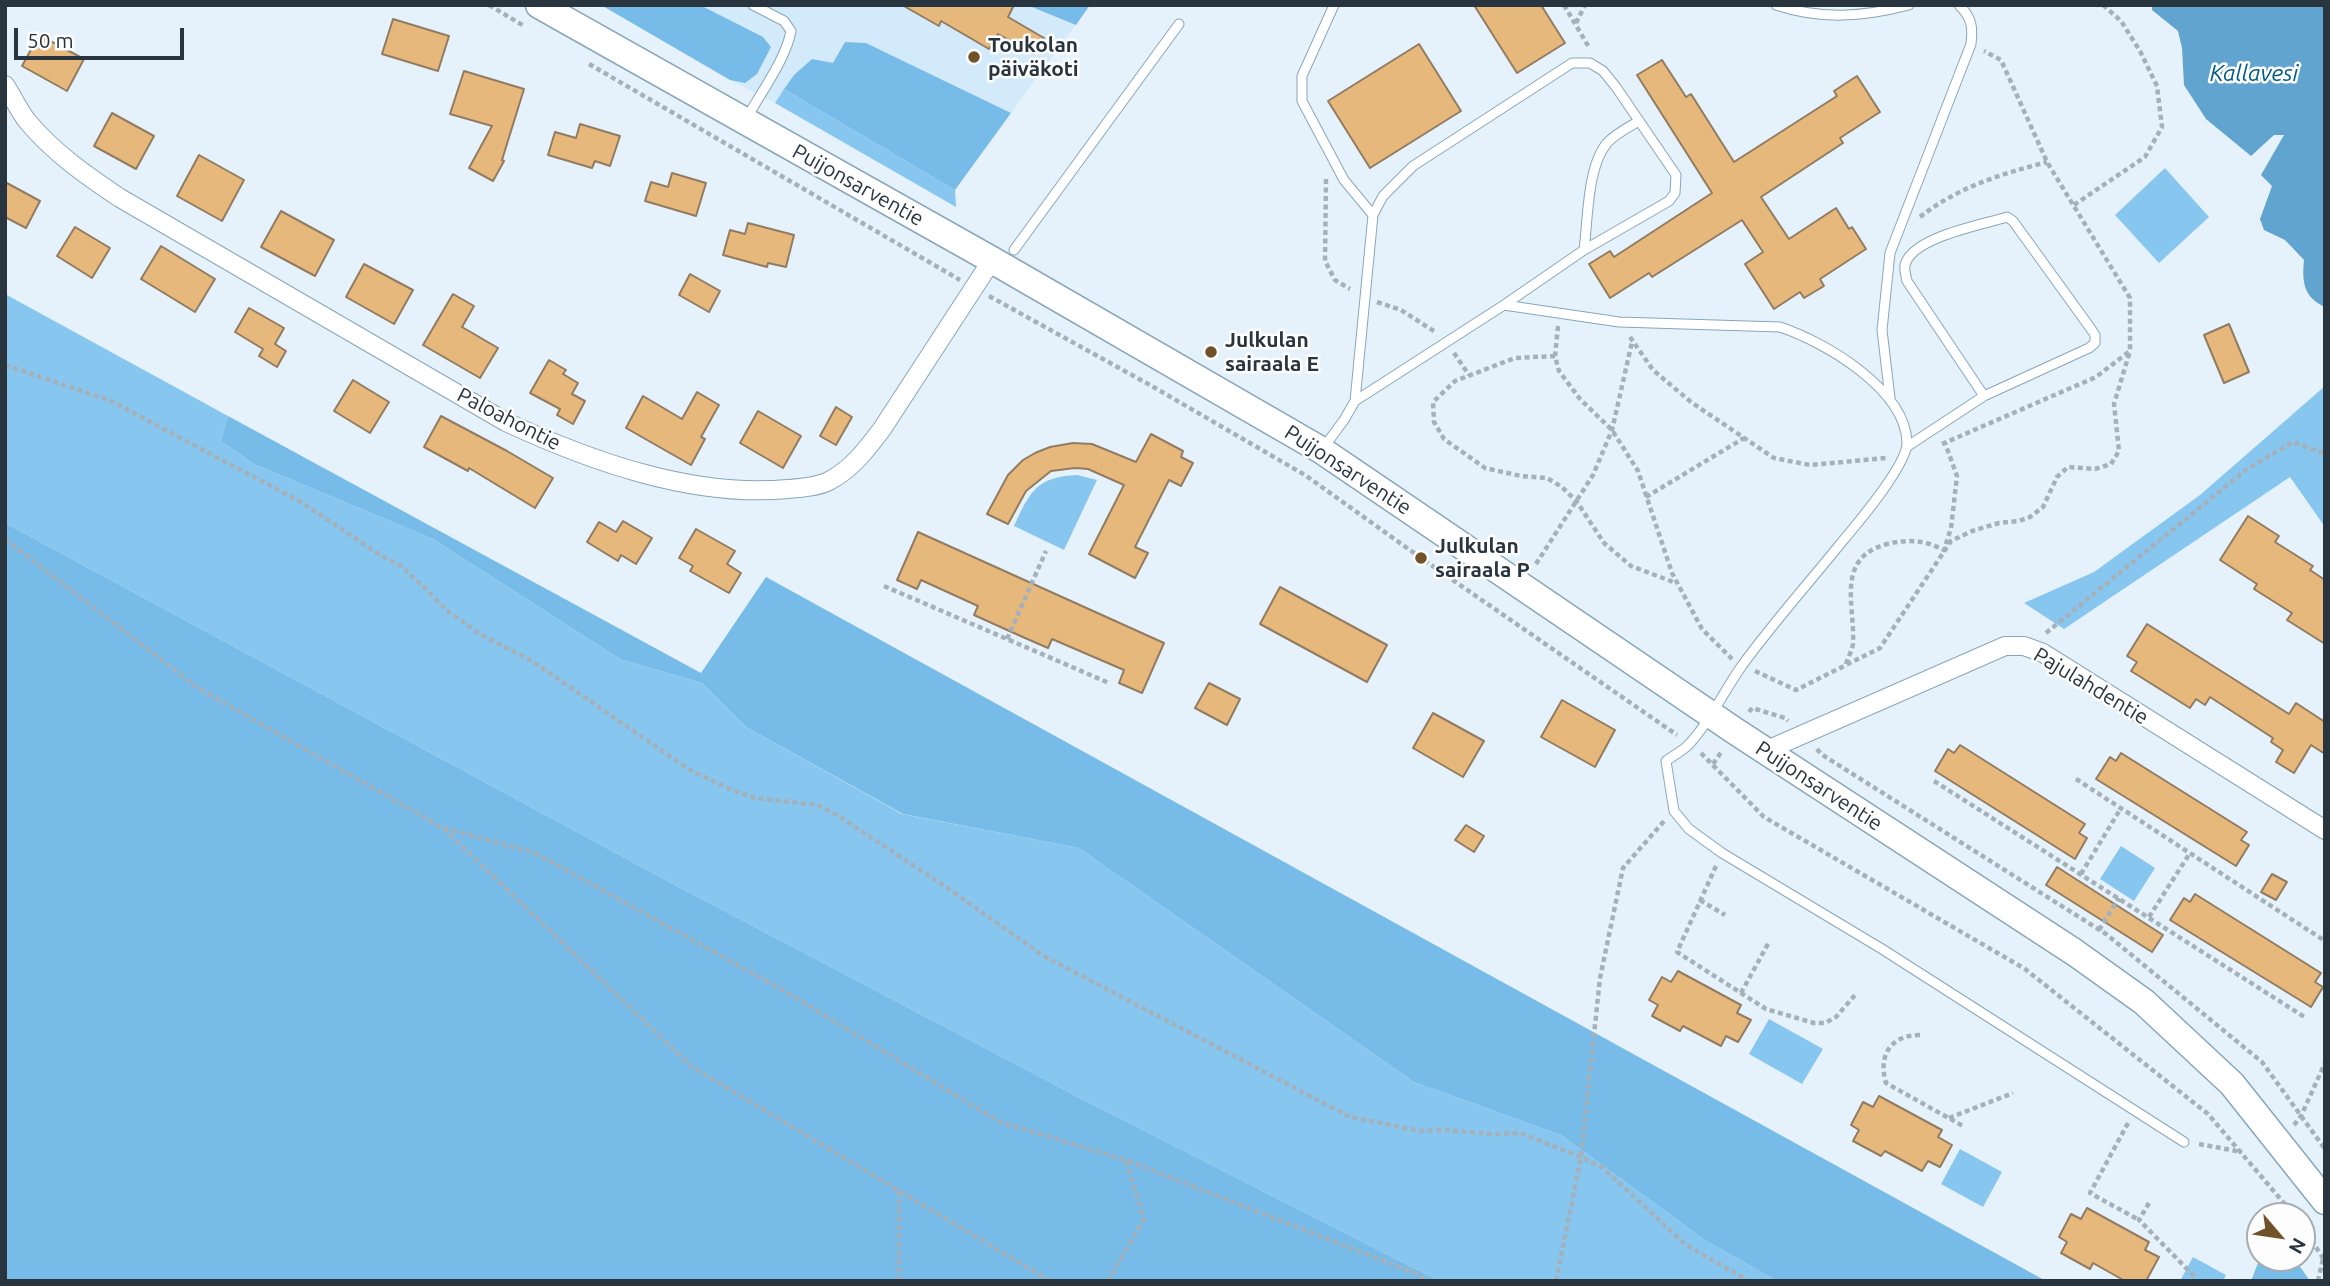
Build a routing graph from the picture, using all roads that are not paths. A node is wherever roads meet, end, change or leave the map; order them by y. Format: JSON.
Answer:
{"nodes":[{"id":1,"x":753,"y":5,"type":"edge"},
{"id":2,"x":1334,"y":5,"type":"edge"},
{"id":3,"x":1776,"y":5,"type":"edge"},
{"id":4,"x":1909,"y":5,"type":"edge"},
{"id":5,"x":1959,"y":5,"type":"edge"},
{"id":6,"x":532,"y":16,"type":"edge"},
{"id":7,"x":1179,"y":24,"type":"dead end"},
{"id":8,"x":5,"y":85,"type":"edge"},
{"id":9,"x":745,"y":121,"type":"junction"},
{"id":10,"x":1639,"y":121,"type":"junction"},
{"id":11,"x":1373,"y":215,"type":"junction"},
{"id":12,"x":1584,"y":250,"type":"junction"},
{"id":13,"x":1003,"y":255,"type":"junction"},
{"id":14,"x":1504,"y":305,"type":"junction"},
{"id":15,"x":1984,"y":396,"type":"junction"},
{"id":16,"x":1890,"y":398,"type":"junction"},
{"id":17,"x":1355,"y":401,"type":"junction"},
{"id":18,"x":1908,"y":446,"type":"junction"},
{"id":19,"x":1321,"y":450,"type":"junction"},
{"id":20,"x":1712,"y":714,"type":"junction"},
{"id":21,"x":1765,"y":751,"type":"junction"},
{"id":22,"x":2325,"y":830,"type":"edge"},
{"id":23,"x":2184,"y":1142,"type":"road end"},
{"id":24,"x":2325,"y":1201,"type":"edge"}],
"edges":[{"from":1,"to":9,"type":"lane"},
{"from":2,"to":11,"type":"lane"},
{"from":3,"to":4,"type":"lane"},
{"from":5,"to":16,"type":"lane"},
{"from":6,"to":9,"type":"main road","name":"Puijonsarventie"},
{"from":7,"to":13,"type":"lane"},
{"from":8,"to":13,"type":"street","name":"Paloahontie"},
{"from":9,"to":13,"type":"main road","name":"Puijonsarventie"},
{"from":10,"to":11,"type":"lane"},
{"from":10,"to":12,"type":"lane"},
{"from":10,"to":12,"type":"lane"},
{"from":11,"to":17,"type":"lane"},
{"from":12,"to":14,"type":"lane"},
{"from":13,"to":19,"type":"main road","name":"Puijonsarventie"},
{"from":14,"to":16,"type":"lane"},
{"from":14,"to":17,"type":"lane"},
{"from":15,"to":15,"type":"lane"},
{"from":15,"to":18,"type":"lane"},
{"from":16,"to":18,"type":"lane"},
{"from":17,"to":19,"type":"lane"},
{"from":18,"to":20,"type":"lane"},
{"from":19,"to":20,"type":"main road","name":"Puijonsarventie"},
{"from":20,"to":21,"type":"main road","name":"Puijonsarventie"},
{"from":20,"to":23,"type":"lane"},
{"from":21,"to":22,"type":"street","name":"Pajulahdentie"},
{"from":21,"to":24,"type":"main road","name":"Puijonsarventie"}]}
